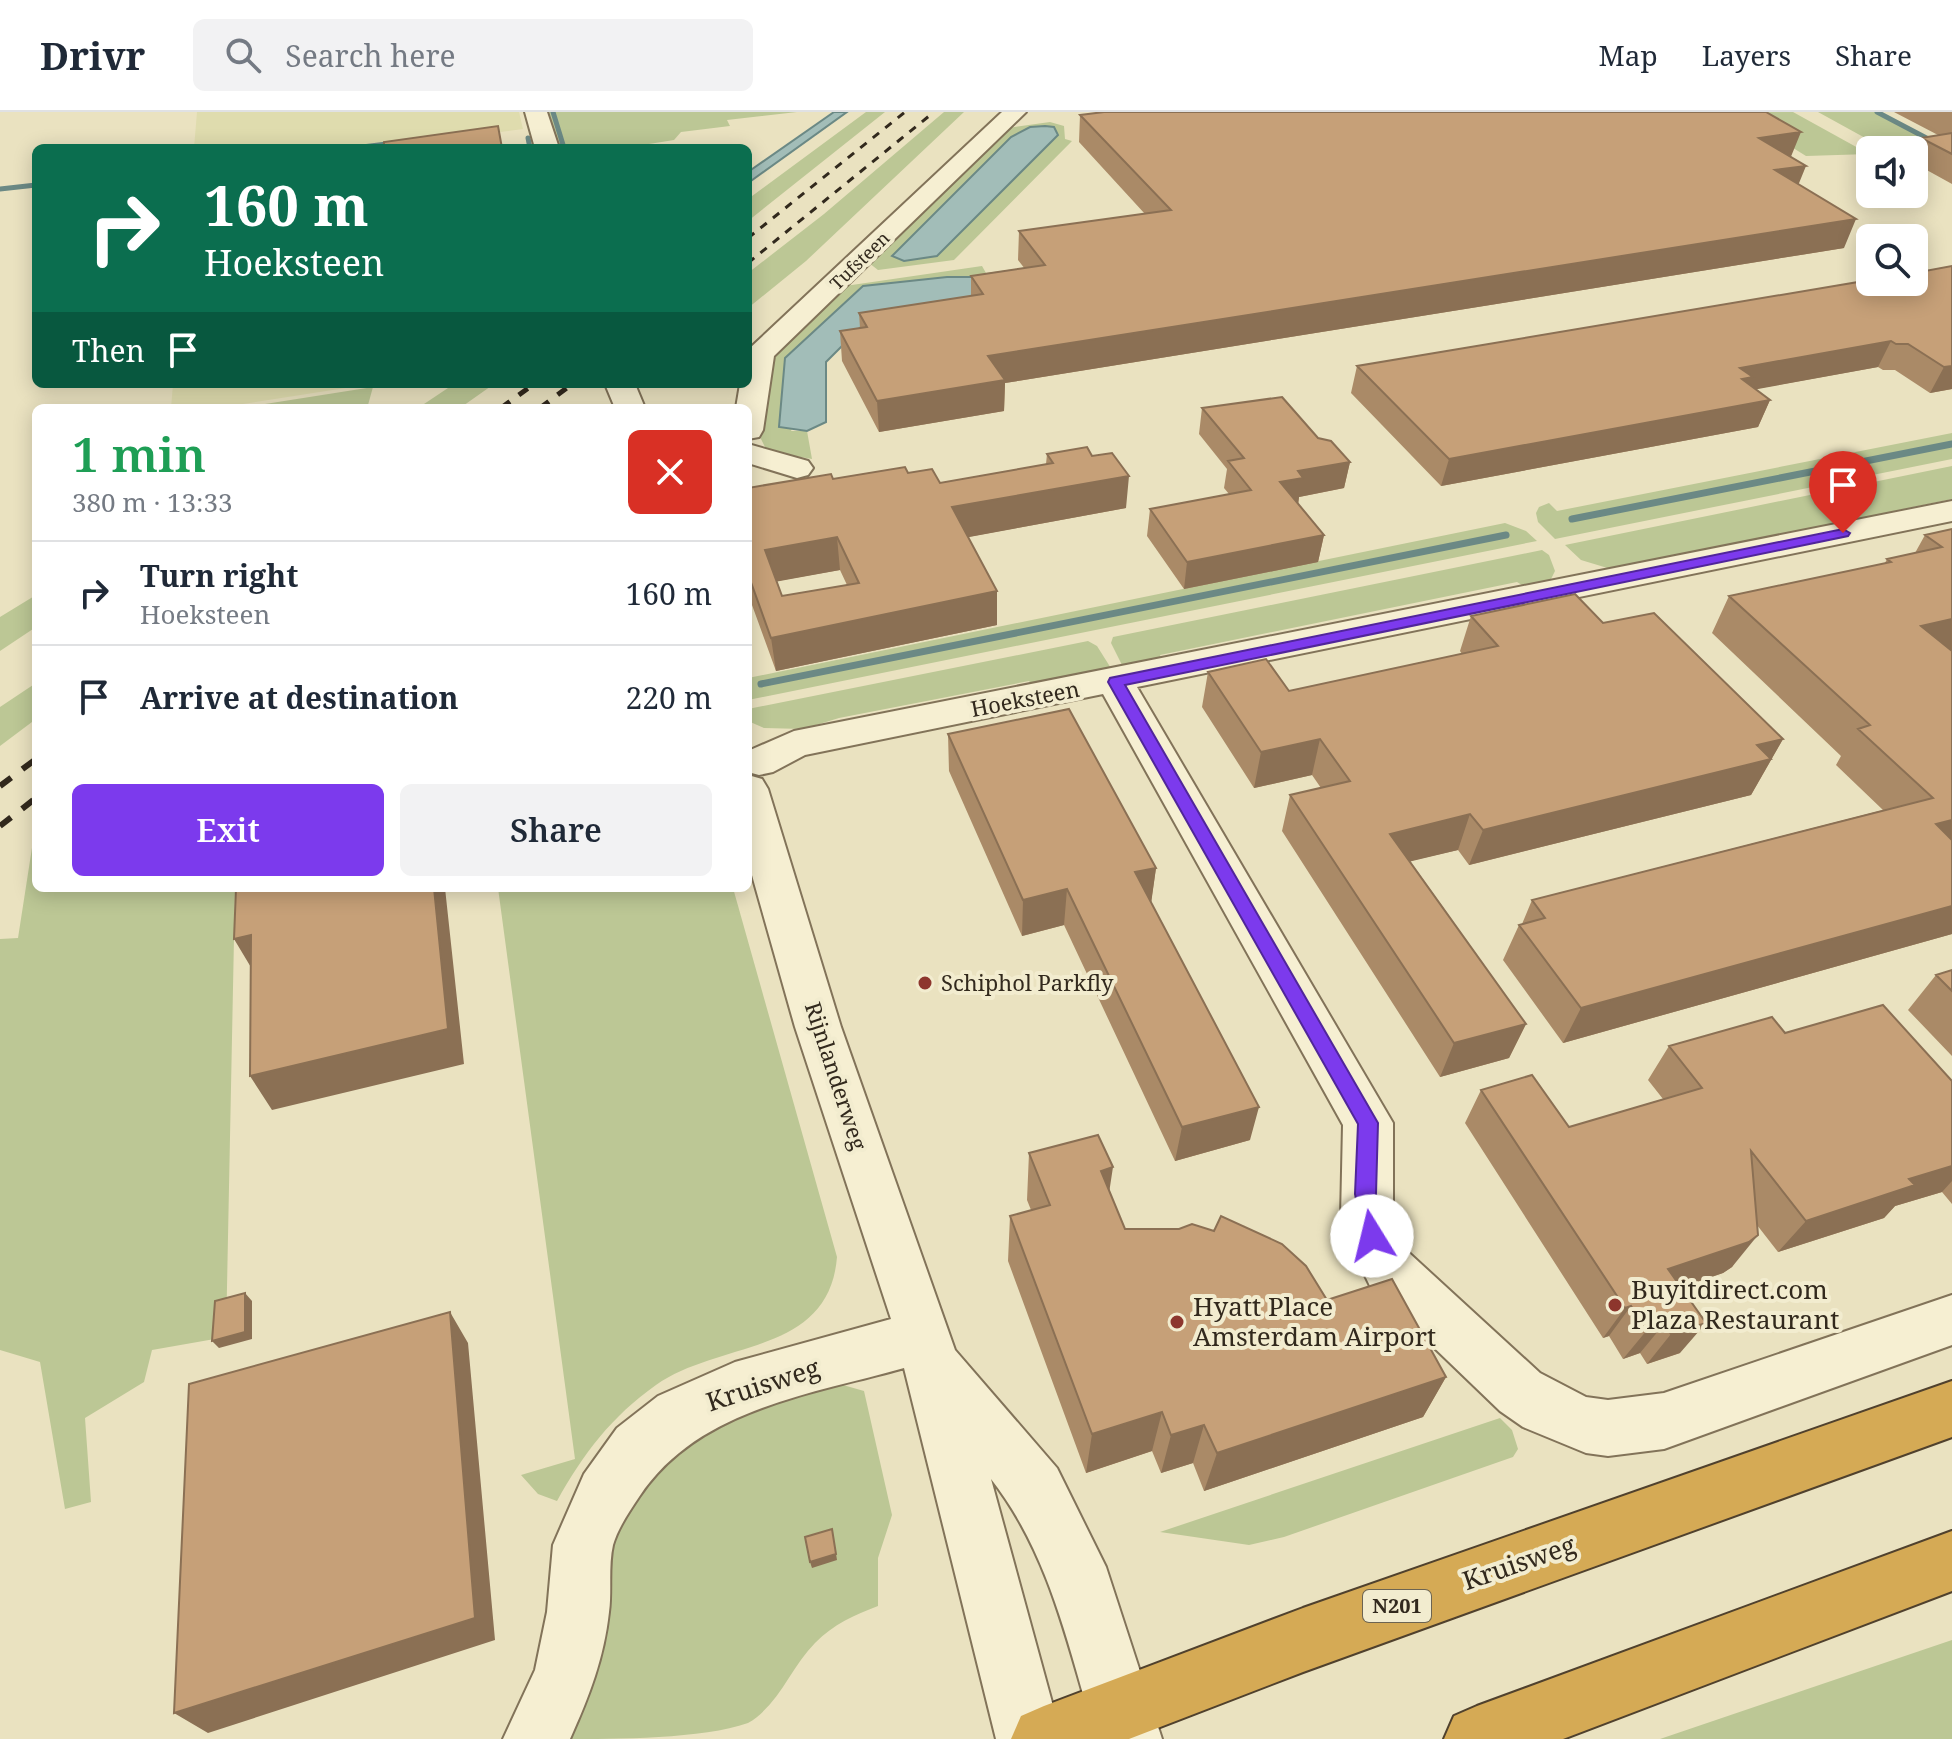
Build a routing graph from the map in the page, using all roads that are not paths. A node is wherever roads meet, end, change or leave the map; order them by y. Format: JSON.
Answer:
{"nodes":[{"id":1,"x":536,"y":112,"type":"edge"},
{"id":2,"x":1015,"y":112,"type":"edge"},
{"id":3,"x":546,"y":144,"type":"edge"},
{"id":4,"x":752,"y":405,"type":"edge"},
{"id":5,"x":752,"y":454,"type":"edge"},
{"id":6,"x":797,"y":468,"type":"dead end"},
{"id":7,"x":1952,"y":511,"type":"edge"},
{"id":8,"x":1115,"y":682,"type":"junction"},
{"id":9,"x":752,"y":771,"type":"edge"},
{"id":10,"x":752,"y":776,"type":"edge"},
{"id":11,"x":1952,"y":1320,"type":"edge"},
{"id":12,"x":928,"y":1348,"type":"junction"},
{"id":13,"x":1952,"y":1409,"type":"edge"},
{"id":14,"x":1952,"y":1561,"type":"edge"},
{"id":15,"x":1124,"y":1725,"type":"edge"},
{"id":16,"x":536,"y":1739,"type":"edge"},
{"id":17,"x":1029,"y":1739,"type":"edge"},
{"id":18,"x":1044,"y":1739,"type":"edge"},
{"id":19,"x":1477,"y":1739,"type":"edge"}],
"edges":[{"from":1,"to":3,"type":"street"},
{"from":2,"to":4,"type":"street","name":"Tufsteen"},
{"from":5,"to":6,"type":"street"},
{"from":7,"to":8,"type":"street","name":"Hoeksteen"},
{"from":8,"to":9,"type":"street","name":"Hoeksteen"},
{"from":8,"to":11,"type":"street"},
{"from":10,"to":12,"type":"street","name":"Rijnlanderweg"},
{"from":12,"to":15,"type":"street","name":"Rijnlanderweg"},
{"from":12,"to":16,"type":"street","name":"Kruisweg"},
{"from":12,"to":17,"type":"street","name":"Rijnlanderweg"},
{"from":13,"to":15,"type":"highway","name":"Kruisweg","number":"N201"},
{"from":14,"to":19,"type":"highway"},
{"from":15,"to":18,"type":"highway","name":"Kruisweg","number":"N201"}]}
